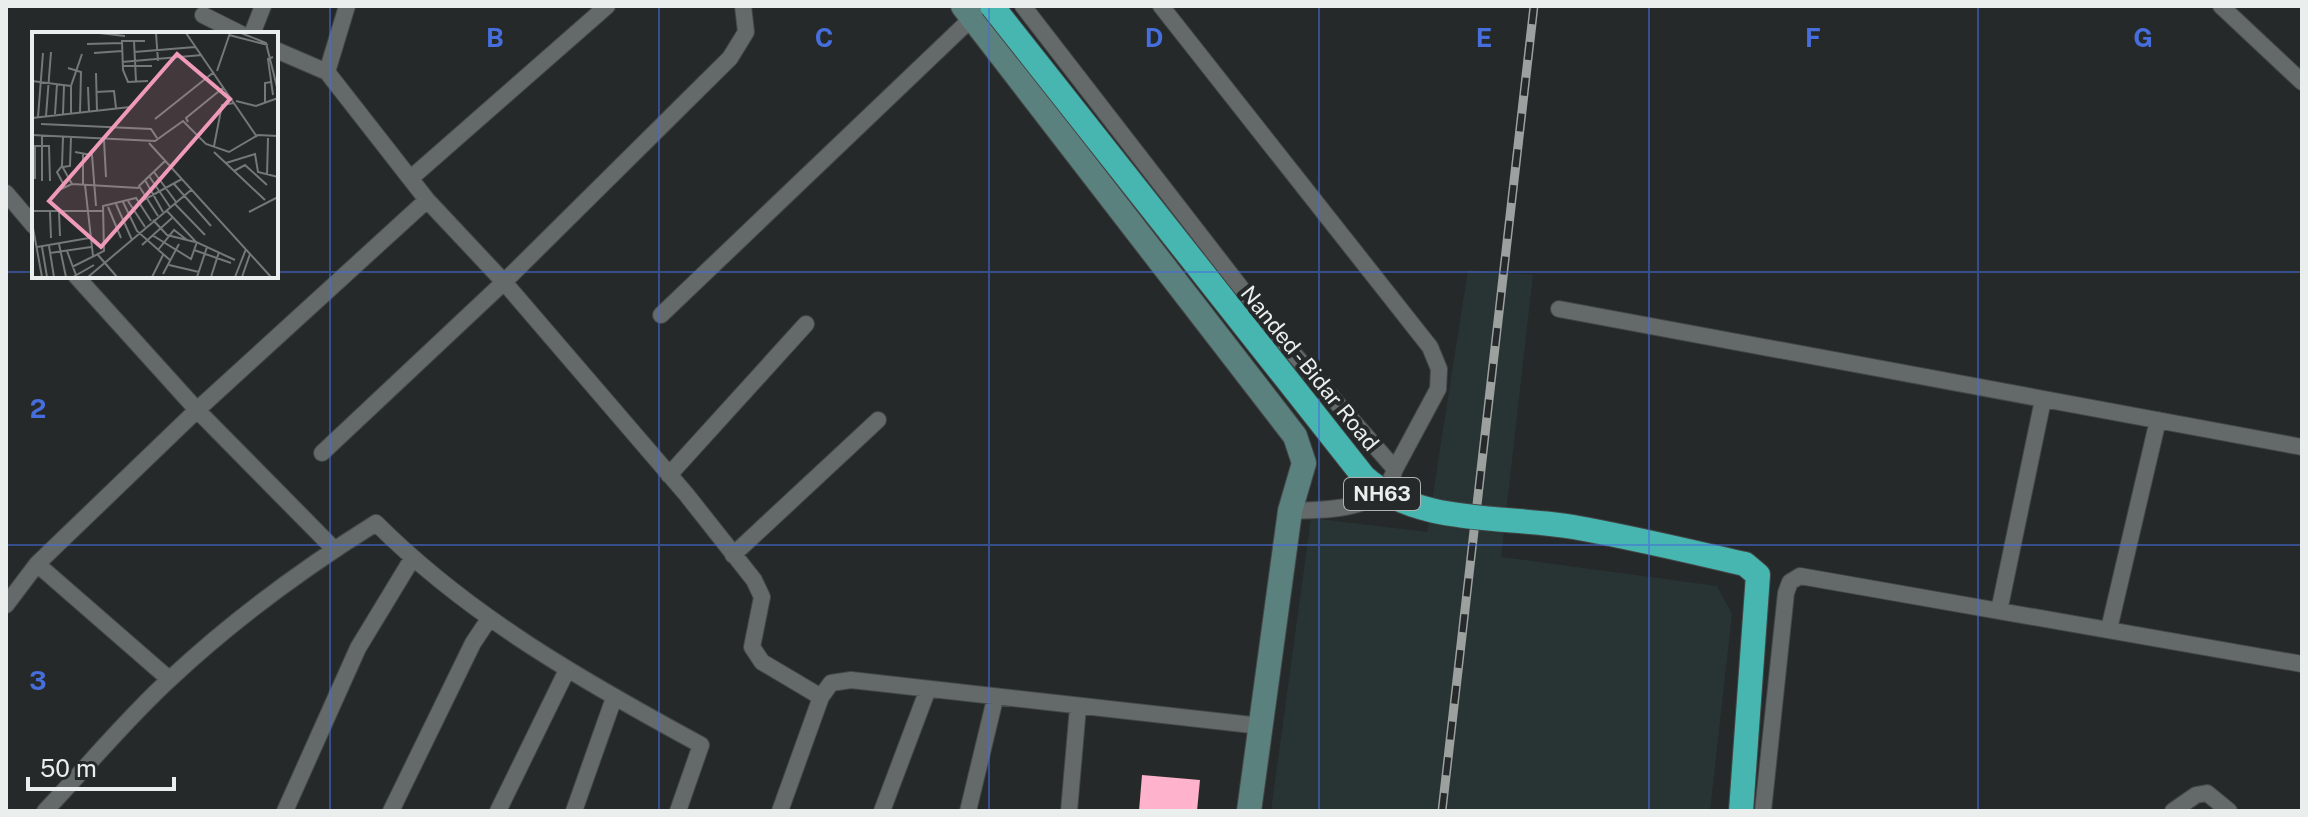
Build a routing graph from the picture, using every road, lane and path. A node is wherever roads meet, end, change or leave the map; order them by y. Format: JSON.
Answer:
{"nodes":[{"id":1,"x":263,"y":6,"type":"edge"},
{"id":2,"x":347,"y":6,"type":"edge"},
{"id":3,"x":607,"y":6,"type":"edge"},
{"id":4,"x":743,"y":6,"type":"edge"},
{"id":5,"x":1023,"y":6,"type":"edge"},
{"id":6,"x":1161,"y":6,"type":"edge"},
{"id":7,"x":2221,"y":6,"type":"edge"},
{"id":8,"x":976,"y":10,"type":"edge"},
{"id":9,"x":203,"y":15,"type":"dead end"},
{"id":10,"x":237,"y":32,"type":"edge"},
{"id":11,"x":253,"y":32,"type":"edge"},
{"id":12,"x":278,"y":51,"type":"edge"},
{"id":13,"x":327,"y":72,"type":"junction"},
{"id":14,"x":2302,"y":82,"type":"edge"},
{"id":15,"x":411,"y":178,"type":"junction"},
{"id":16,"x":6,"y":193,"type":"edge"},
{"id":17,"x":427,"y":200,"type":"junction"},
{"id":18,"x":32,"y":220,"type":"edge"},
{"id":19,"x":78,"y":278,"type":"edge"},
{"id":20,"x":504,"y":282,"type":"junction"},
{"id":21,"x":1559,"y":309,"type":"dead end"},
{"id":22,"x":661,"y":315,"type":"dead end"},
{"id":23,"x":806,"y":324,"type":"dead end"},
{"id":24,"x":2043,"y":400,"type":"junction"},
{"id":25,"x":197,"y":410,"type":"junction"},
{"id":26,"x":878,"y":420,"type":"dead end"},
{"id":27,"x":2158,"y":420,"type":"junction"},
{"id":28,"x":2302,"y":447,"type":"edge"},
{"id":29,"x":322,"y":453,"type":"dead end"},
{"id":30,"x":1395,"y":469,"type":"junction"},
{"id":31,"x":669,"y":475,"type":"junction"},
{"id":32,"x":1290,"y":511,"type":"junction"},
{"id":33,"x":334,"y":549,"type":"junction"},
{"id":34,"x":733,"y":555,"type":"junction"},
{"id":35,"x":412,"y":559,"type":"junction"},
{"id":36,"x":37,"y":564,"type":"junction"},
{"id":37,"x":6,"y":605,"type":"edge"},
{"id":38,"x":1999,"y":611,"type":"junction"},
{"id":39,"x":489,"y":619,"type":"junction"},
{"id":40,"x":2109,"y":629,"type":"junction"},
{"id":41,"x":2302,"y":664,"type":"edge"},
{"id":42,"x":567,"y":670,"type":"junction"},
{"id":43,"x":169,"y":679,"type":"junction"},
{"id":44,"x":928,"y":689,"type":"junction"},
{"id":45,"x":821,"y":697,"type":"junction"},
{"id":46,"x":614,"y":698,"type":"junction"},
{"id":47,"x":995,"y":699,"type":"junction"},
{"id":48,"x":1078,"y":707,"type":"junction"},
{"id":49,"x":1261,"y":726,"type":"junction"},
{"id":50,"x":45,"y":811,"type":"edge"},
{"id":51,"x":285,"y":811,"type":"edge"},
{"id":52,"x":391,"y":811,"type":"edge"},
{"id":53,"x":498,"y":811,"type":"edge"},
{"id":54,"x":574,"y":811,"type":"edge"},
{"id":55,"x":678,"y":811,"type":"edge"},
{"id":56,"x":780,"y":811,"type":"edge"},
{"id":57,"x":882,"y":811,"type":"edge"},
{"id":58,"x":968,"y":811,"type":"edge"},
{"id":59,"x":1069,"y":811,"type":"edge"},
{"id":60,"x":1249,"y":811,"type":"edge"},
{"id":61,"x":1741,"y":811,"type":"edge"},
{"id":62,"x":1763,"y":811,"type":"edge"},
{"id":63,"x":2173,"y":811,"type":"edge"},
{"id":64,"x":2229,"y":811,"type":"edge"}],
"edges":[{"from":1,"to":11,"type":"street"},
{"from":2,"to":13,"type":"street"},
{"from":3,"to":15,"type":"street"},
{"from":4,"to":20,"type":"street"},
{"from":5,"to":30,"type":"street"},
{"from":6,"to":30,"type":"street"},
{"from":7,"to":14,"type":"street"},
{"from":8,"to":22,"type":"street"},
{"from":8,"to":32,"type":"street"},
{"from":8,"to":61,"type":"highway","name":"Nanded - Bidar Road","number":"NH63","bridge":true},
{"from":9,"to":10,"type":"street"},
{"from":12,"to":13,"type":"street"},
{"from":13,"to":15,"type":"street"},
{"from":15,"to":17,"type":"street"},
{"from":16,"to":18,"type":"street"},
{"from":17,"to":20,"type":"street"},
{"from":17,"to":25,"type":"street"},
{"from":19,"to":25,"type":"street"},
{"from":20,"to":29,"type":"street"},
{"from":20,"to":31,"type":"street"},
{"from":21,"to":24,"type":"street"},
{"from":23,"to":31,"type":"street"},
{"from":24,"to":27,"type":"street"},
{"from":24,"to":38,"type":"street"},
{"from":25,"to":33,"type":"street"},
{"from":25,"to":36,"type":"street"},
{"from":26,"to":34,"type":"street"},
{"from":27,"to":28,"type":"street"},
{"from":27,"to":40,"type":"street"},
{"from":30,"to":32,"type":"street"},
{"from":31,"to":34,"type":"street"},
{"from":32,"to":49,"type":"street"},
{"from":33,"to":35,"type":"street"},
{"from":33,"to":43,"type":"street"},
{"from":34,"to":45,"type":"street"},
{"from":35,"to":39,"type":"street"},
{"from":35,"to":51,"type":"street"},
{"from":36,"to":37,"type":"street"},
{"from":36,"to":43,"type":"street"},
{"from":38,"to":40,"type":"street"},
{"from":38,"to":62,"type":"street"},
{"from":39,"to":42,"type":"street"},
{"from":39,"to":52,"type":"street"},
{"from":40,"to":41,"type":"street"},
{"from":42,"to":46,"type":"street"},
{"from":42,"to":53,"type":"street"},
{"from":43,"to":50,"type":"street"},
{"from":44,"to":45,"type":"street"},
{"from":44,"to":47,"type":"street"},
{"from":44,"to":57,"type":"street"},
{"from":45,"to":56,"type":"street"},
{"from":46,"to":54,"type":"street"},
{"from":46,"to":55,"type":"street"},
{"from":47,"to":48,"type":"street"},
{"from":47,"to":58,"type":"street"},
{"from":48,"to":49,"type":"street"},
{"from":48,"to":59,"type":"street"},
{"from":49,"to":60,"type":"street"},
{"from":63,"to":64,"type":"street"}]}
